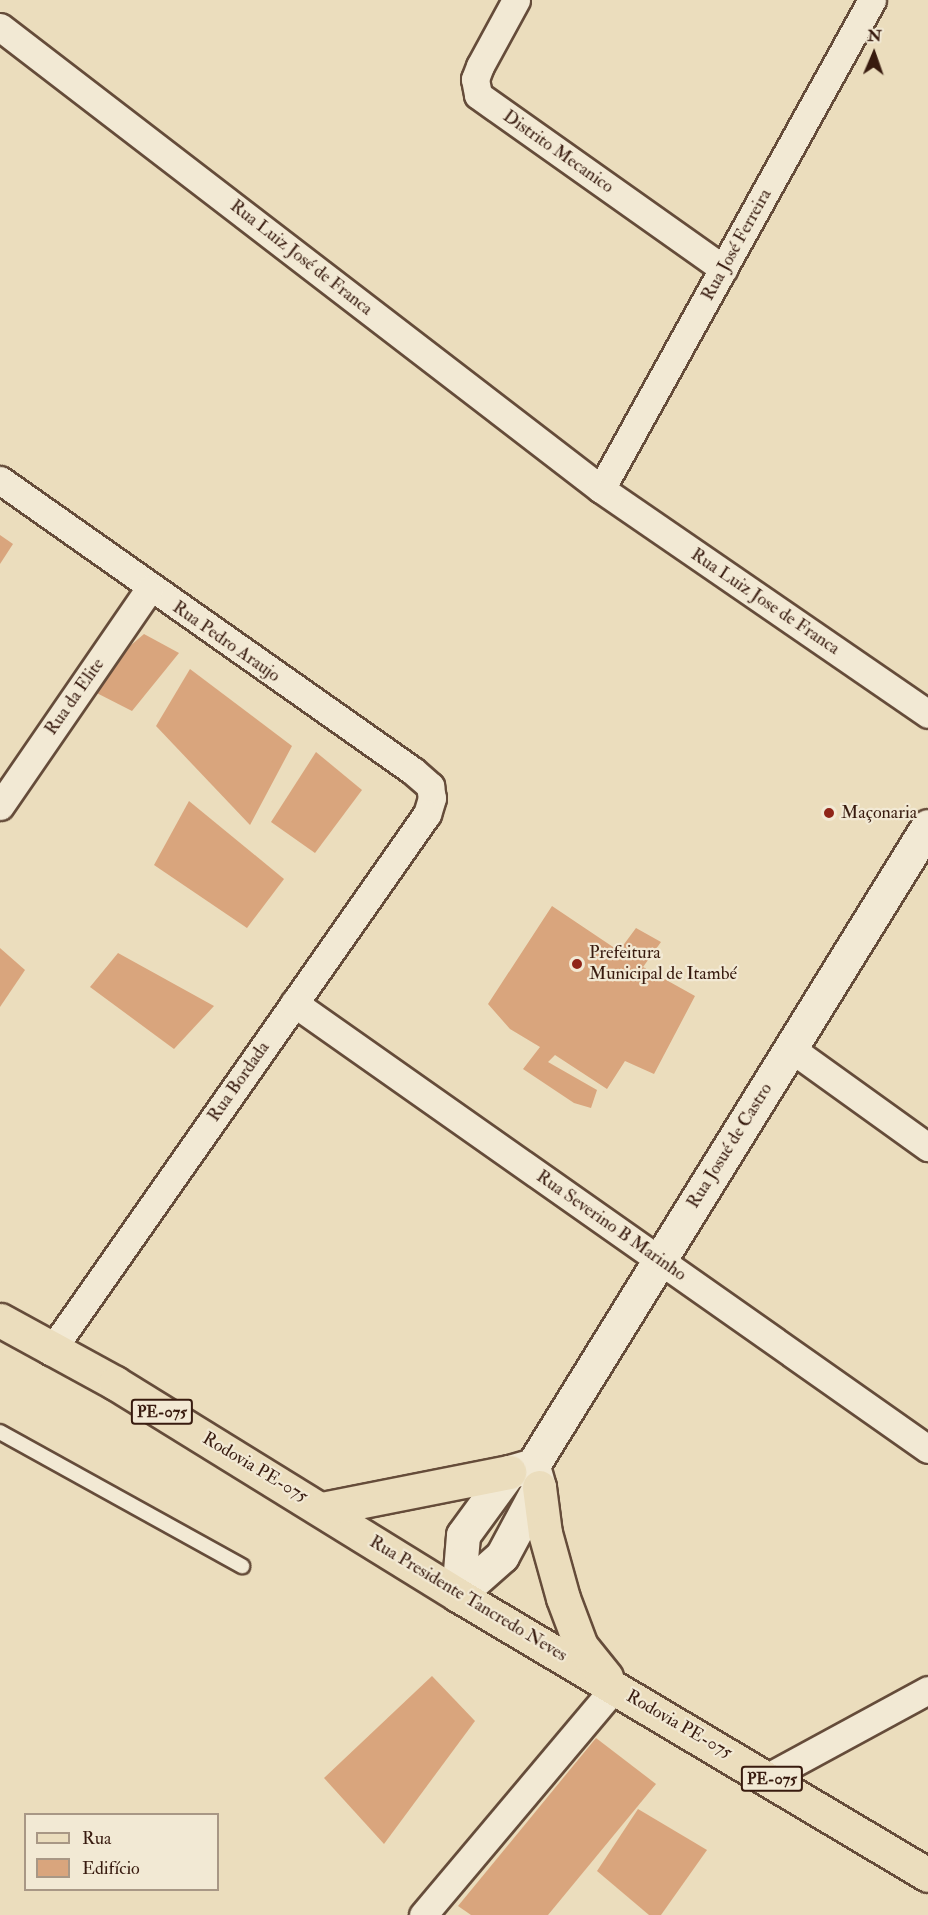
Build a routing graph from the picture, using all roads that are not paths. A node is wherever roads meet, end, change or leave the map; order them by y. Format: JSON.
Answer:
{"nodes":[{"id":1,"x":516,"y":0,"type":"edge"},
{"id":2,"x":872,"y":0,"type":"edge"},
{"id":3,"x":0,"y":27,"type":"edge"},
{"id":4,"x":724,"y":269,"type":"junction"},
{"id":5,"x":0,"y":480,"type":"edge"},
{"id":6,"x":601,"y":489,"type":"junction"},
{"id":7,"x":149,"y":589,"type":"junction"},
{"id":8,"x":928,"y":714,"type":"edge"},
{"id":9,"x":0,"y":806,"type":"edge"},
{"id":10,"x":427,"y":814,"type":"joint"},
{"id":11,"x":928,"y":826,"type":"edge"},
{"id":12,"x":294,"y":1004,"type":"junction"},
{"id":13,"x":790,"y":1048,"type":"junction"},
{"id":14,"x":928,"y":1147,"type":"edge"},
{"id":15,"x":660,"y":1261,"type":"junction"},
{"id":16,"x":0,"y":1320,"type":"edge"},
{"id":17,"x":51,"y":1351,"type":"junction"},
{"id":18,"x":0,"y":1432,"type":"edge"},
{"id":19,"x":928,"y":1449,"type":"edge"},
{"id":20,"x":527,"y":1475,"type":"junction"},
{"id":21,"x":322,"y":1509,"type":"junction"},
{"id":22,"x":242,"y":1566,"type":"dead end"},
{"id":23,"x":458,"y":1595,"type":"junction"},
{"id":24,"x":614,"y":1688,"type":"junction"},
{"id":25,"x":924,"y":1698,"type":"edge"},
{"id":26,"x":768,"y":1777,"type":"junction"},
{"id":27,"x":928,"y":1875,"type":"edge"},
{"id":28,"x":423,"y":1915,"type":"edge"}],
"edges":[{"from":1,"to":4,"type":"street","name":"Distrito Mecanico"},
{"from":2,"to":4,"type":"street","name":"Rua José Ferreira"},
{"from":3,"to":6,"type":"street","name":"Rua Luiz José de Franca"},
{"from":4,"to":6,"type":"street","name":"Rua José Ferreira"},
{"from":5,"to":7,"type":"street","name":"Rua Pedro Araujo"},
{"from":6,"to":8,"type":"street","name":"Rua Luiz Jose de Franca"},
{"from":7,"to":9,"type":"street","name":"Rua da Elite"},
{"from":7,"to":10,"type":"street","name":"Rua Pedro Araujo"},
{"from":10,"to":12,"type":"street","name":"Rua Bordada"},
{"from":11,"to":13,"type":"street","name":"Rua Josué de Castro"},
{"from":12,"to":15,"type":"street","name":"Rua Severino B Marinho"},
{"from":12,"to":17,"type":"street","name":"Rua Bordada"},
{"from":13,"to":14,"type":"street"},
{"from":13,"to":15,"type":"street","name":"Rua Josué de Castro"},
{"from":15,"to":19,"type":"street","name":"Rua Severino B Marinho"},
{"from":15,"to":20,"type":"street","name":"Rua Josué de Castro"},
{"from":16,"to":17,"type":"main road","name":"Rodovia PE-075","number":"PE-075"},
{"from":17,"to":21,"type":"main road","name":"Rodovia PE-075","number":"PE-075"},
{"from":18,"to":22,"type":"lane"},
{"from":20,"to":21,"type":"main road"},
{"from":20,"to":23,"type":"street","name":"Rua Josué de Castro"},
{"from":20,"to":23,"type":"street","name":"Rua Josué de Castro"},
{"from":20,"to":24,"type":"main road"},
{"from":21,"to":23,"type":"main road","name":"Rua Presidente Tancredo Neves","number":"PE-075"},
{"from":23,"to":24,"type":"main road","name":"Rua Presidente Tancredo Neves","number":"PE-075"},
{"from":24,"to":26,"type":"main road","name":"Rodovia PE-075","number":"PE-075"},
{"from":24,"to":28,"type":"street"},
{"from":25,"to":26,"type":"street"},
{"from":26,"to":27,"type":"main road","name":"Rodovia PE-075","number":"PE-075"}]}
